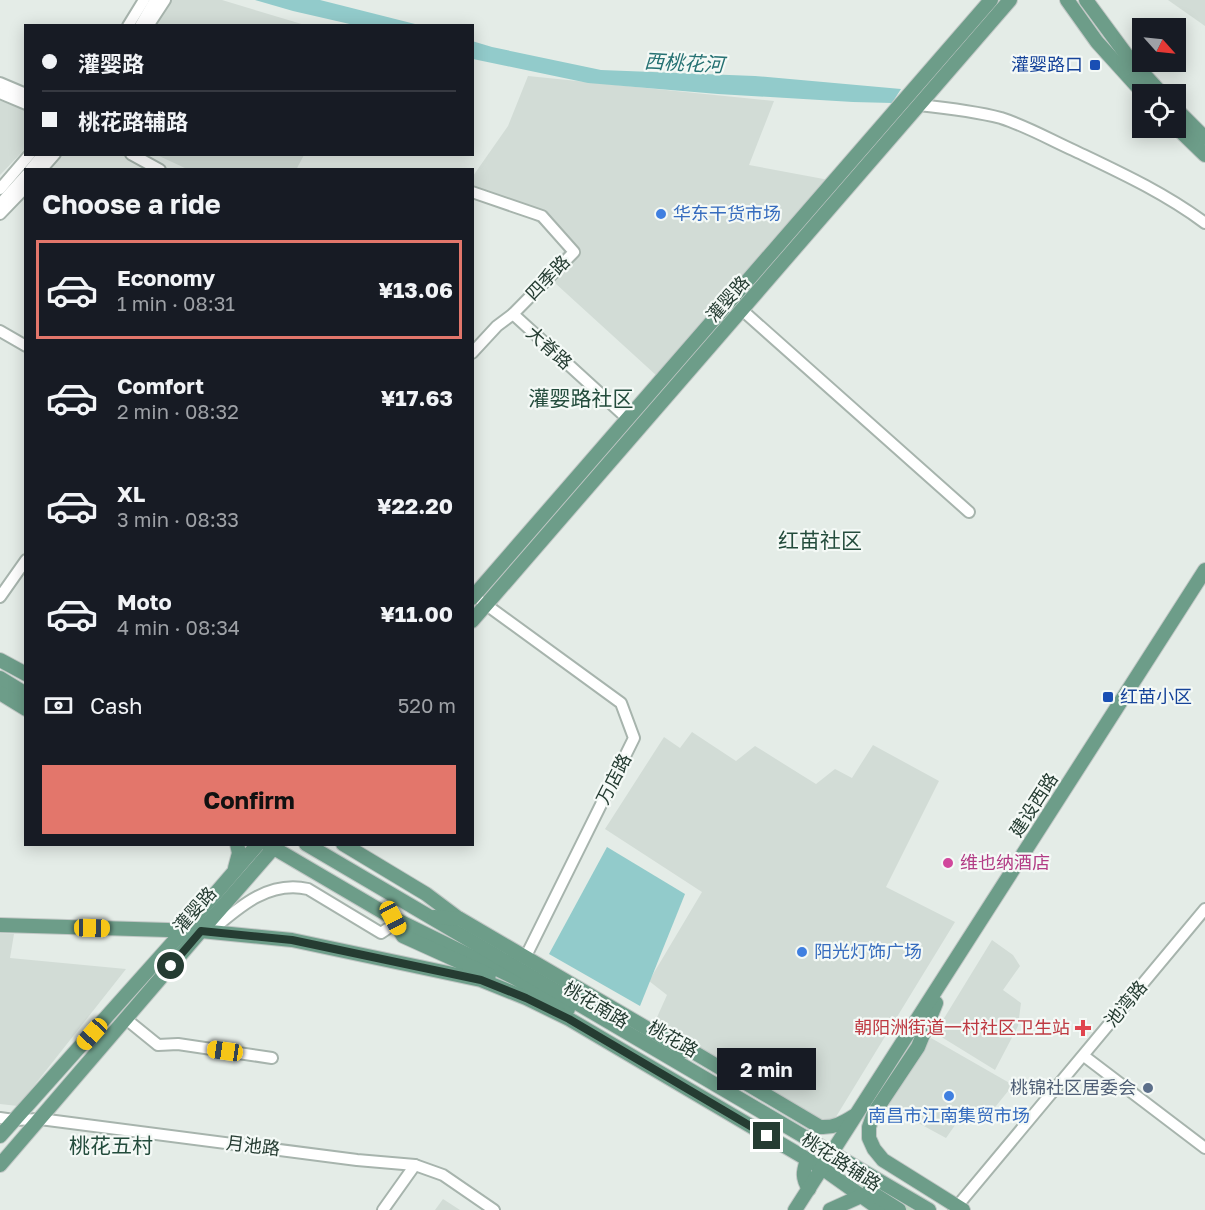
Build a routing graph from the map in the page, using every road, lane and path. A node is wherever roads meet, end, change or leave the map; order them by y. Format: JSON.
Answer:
{"nodes":[{"id":1,"x":144,"y":0,"type":"edge"},
{"id":2,"x":155,"y":0,"type":"edge"},
{"id":3,"x":165,"y":0,"type":"edge"},
{"id":4,"x":991,"y":0,"type":"edge"},
{"id":5,"x":1010,"y":0,"type":"edge"},
{"id":6,"x":1067,"y":0,"type":"edge"},
{"id":7,"x":1086,"y":0,"type":"edge"},
{"id":8,"x":129,"y":24,"type":"edge"},
{"id":9,"x":141,"y":24,"type":"edge"},
{"id":10,"x":149,"y":24,"type":"edge"},
{"id":11,"x":0,"y":83,"type":"edge"},
{"id":12,"x":1135,"y":84,"type":"edge"},
{"id":13,"x":1153,"y":84,"type":"edge"},
{"id":14,"x":0,"y":93,"type":"edge"},
{"id":15,"x":24,"y":93,"type":"edge"},
{"id":16,"x":24,"y":103,"type":"edge"},
{"id":17,"x":919,"y":105,"type":"junction"},
{"id":18,"x":1186,"y":119,"type":"edge"},
{"id":19,"x":1186,"y":137,"type":"edge"},
{"id":20,"x":1205,"y":138,"type":"edge"},
{"id":21,"x":24,"y":155,"type":"edge"},
{"id":22,"x":1205,"y":155,"type":"edge"},
{"id":23,"x":28,"y":156,"type":"edge"},
{"id":24,"x":41,"y":156,"type":"edge"},
{"id":25,"x":53,"y":156,"type":"edge"},
{"id":26,"x":135,"y":156,"type":"edge"},
{"id":27,"x":32,"y":168,"type":"edge"},
{"id":28,"x":43,"y":168,"type":"edge"},
{"id":29,"x":156,"y":168,"type":"edge"},
{"id":30,"x":24,"y":177,"type":"edge"},
{"id":31,"x":0,"y":182,"type":"edge"},
{"id":32,"x":24,"y":188,"type":"edge"},
{"id":33,"x":0,"y":189,"type":"edge"},
{"id":34,"x":474,"y":193,"type":"edge"},
{"id":35,"x":0,"y":204,"type":"edge"},
{"id":36,"x":0,"y":214,"type":"edge"},
{"id":37,"x":1205,"y":223,"type":"edge"},
{"id":38,"x":742,"y":310,"type":"junction"},
{"id":39,"x":513,"y":314,"type":"junction"},
{"id":40,"x":0,"y":331,"type":"edge"},
{"id":41,"x":24,"y":345,"type":"edge"},
{"id":42,"x":474,"y":351,"type":"edge"},
{"id":43,"x":627,"y":419,"type":"junction"},
{"id":44,"x":969,"y":512,"type":"dead end"},
{"id":45,"x":24,"y":563,"type":"edge"},
{"id":46,"x":1205,"y":570,"type":"edge"},
{"id":47,"x":1205,"y":580,"type":"edge"},
{"id":48,"x":474,"y":596,"type":"edge"},
{"id":49,"x":0,"y":597,"type":"edge"},
{"id":50,"x":474,"y":598,"type":"edge"},
{"id":51,"x":487,"y":605,"type":"junction"},
{"id":52,"x":474,"y":619,"type":"edge"},
{"id":53,"x":0,"y":660,"type":"edge"},
{"id":54,"x":0,"y":673,"type":"edge"},
{"id":55,"x":24,"y":673,"type":"edge"},
{"id":56,"x":0,"y":678,"type":"edge"},
{"id":57,"x":24,"y":687,"type":"edge"},
{"id":58,"x":0,"y":693,"type":"edge"},
{"id":59,"x":24,"y":693,"type":"edge"},
{"id":60,"x":24,"y":708,"type":"edge"},
{"id":61,"x":237,"y":846,"type":"edge"},
{"id":62,"x":256,"y":846,"type":"edge"},
{"id":63,"x":273,"y":846,"type":"edge"},
{"id":64,"x":309,"y":846,"type":"edge"},
{"id":65,"x":346,"y":846,"type":"edge"},
{"id":66,"x":233,"y":874,"type":"junction"},
{"id":67,"x":1205,"y":909,"type":"edge"},
{"id":68,"x":428,"y":916,"type":"junction"},
{"id":69,"x":460,"y":919,"type":"junction"},
{"id":70,"x":390,"y":923,"type":"junction"},
{"id":71,"x":0,"y":925,"type":"edge"},
{"id":72,"x":184,"y":930,"type":"junction"},
{"id":73,"x":205,"y":931,"type":"junction"},
{"id":74,"x":439,"y":953,"type":"junction"},
{"id":75,"x":522,"y":963,"type":"junction"},
{"id":76,"x":431,"y":969,"type":"junction"},
{"id":77,"x":937,"y":1001,"type":"junction"},
{"id":78,"x":126,"y":1019,"type":"junction"},
{"id":79,"x":684,"y":1050,"type":"junction"},
{"id":80,"x":1084,"y":1056,"type":"junction"},
{"id":81,"x":272,"y":1058,"type":"dead end"},
{"id":82,"x":661,"y":1058,"type":"junction"},
{"id":83,"x":858,"y":1113,"type":"junction"},
{"id":84,"x":7,"y":1119,"type":"edge"},
{"id":85,"x":40,"y":1119,"type":"junction"},
{"id":86,"x":0,"y":1136,"type":"edge"},
{"id":87,"x":1205,"y":1148,"type":"edge"},
{"id":88,"x":807,"y":1160,"type":"junction"},
{"id":89,"x":829,"y":1163,"type":"junction"},
{"id":90,"x":0,"y":1165,"type":"edge"},
{"id":91,"x":415,"y":1165,"type":"junction"},
{"id":92,"x":809,"y":1189,"type":"junction"},
{"id":93,"x":861,"y":1196,"type":"junction"},
{"id":94,"x":958,"y":1209,"type":"edge"},
{"id":95,"x":383,"y":1210,"type":"edge"},
{"id":96,"x":494,"y":1210,"type":"edge"},
{"id":97,"x":795,"y":1210,"type":"edge"},
{"id":98,"x":802,"y":1210,"type":"edge"},
{"id":99,"x":830,"y":1210,"type":"edge"},
{"id":100,"x":881,"y":1210,"type":"edge"},
{"id":101,"x":899,"y":1210,"type":"edge"},
{"id":102,"x":928,"y":1210,"type":"edge"}],
"edges":[{"from":1,"to":8,"type":"street"},
{"from":2,"to":9,"type":"street"},
{"from":3,"to":10,"type":"street"},
{"from":4,"to":43,"type":"main road","name":"灌婴路"},
{"from":5,"to":17,"type":"main road","name":"灌婴路"},
{"from":6,"to":12,"type":"main road"},
{"from":7,"to":13,"type":"main road"},
{"from":11,"to":15,"type":"street"},
{"from":14,"to":16,"type":"street"},
{"from":17,"to":37,"type":"street"},
{"from":17,"to":38,"type":"main road","name":"灌婴路"},
{"from":18,"to":20,"type":"main road"},
{"from":19,"to":22,"type":"main road"},
{"from":21,"to":31,"type":"street"},
{"from":23,"to":33,"type":"street"},
{"from":24,"to":27,"type":"street"},
{"from":25,"to":28,"type":"street"},
{"from":26,"to":29,"type":"street"},
{"from":30,"to":35,"type":"street"},
{"from":32,"to":36,"type":"street"},
{"from":34,"to":39,"type":"street","name":"四季路"},
{"from":38,"to":44,"type":"street"},
{"from":38,"to":51,"type":"main road","name":"灌婴路"},
{"from":39,"to":42,"type":"street","name":"大脊路"},
{"from":39,"to":43,"type":"street","name":"大脊路"},
{"from":40,"to":41,"type":"street"},
{"from":43,"to":48,"type":"main road","name":"灌婴路"},
{"from":45,"to":49,"type":"street"},
{"from":46,"to":83,"type":"main road","name":"建设西路"},
{"from":47,"to":77,"type":"main road","name":"建设西路"},
{"from":50,"to":51,"type":"street","name":"万店路"},
{"from":51,"to":52,"type":"main road","name":"灌婴路"},
{"from":51,"to":75,"type":"street","name":"万店路"},
{"from":53,"to":55,"type":"main road"},
{"from":54,"to":57,"type":"main road"},
{"from":56,"to":59,"type":"main road"},
{"from":58,"to":60,"type":"main road"},
{"from":61,"to":66,"type":"main road"},
{"from":62,"to":66,"type":"main road","name":"灌婴路"},
{"from":63,"to":70,"type":"main road","name":"桃花南路"},
{"from":63,"to":73,"type":"main road","name":"灌婴路"},
{"from":64,"to":68,"type":"main road","name":"桃花路"},
{"from":65,"to":69,"type":"main road"},
{"from":66,"to":72,"type":"main road","name":"灌婴路"},
{"from":67,"to":80,"type":"street","name":"池湾路"},
{"from":68,"to":69,"type":"main road"},
{"from":68,"to":75,"type":"main road","name":"桃花路"},
{"from":69,"to":75,"type":"main road"},
{"from":70,"to":73,"type":"street"},
{"from":70,"to":74,"type":"main road"},
{"from":70,"to":82,"type":"main road","name":"桃花南路"},
{"from":71,"to":72,"type":"main road","name":"桃花路辅路"},
{"from":72,"to":73,"type":"main road","name":"桃花路辅路"},
{"from":72,"to":84,"type":"main road","name":"灌婴路"},
{"from":73,"to":76,"type":"main road","name":"桃花路辅路"},
{"from":73,"to":78,"type":"main road","name":"灌婴路"},
{"from":74,"to":76,"type":"street"},
{"from":74,"to":82,"type":"main road"},
{"from":75,"to":79,"type":"main road"},
{"from":75,"to":82,"type":"main road","name":"桃花路"},
{"from":76,"to":88,"type":"main road","name":"桃花路辅路"},
{"from":77,"to":89,"type":"main road","name":"建设西路"},
{"from":77,"to":94,"type":"main road"},
{"from":78,"to":81,"type":"street"},
{"from":78,"to":85,"type":"main road","name":"灌婴路"},
{"from":79,"to":82,"type":"main road"},
{"from":79,"to":83,"type":"main road"},
{"from":80,"to":87,"type":"street"},
{"from":80,"to":94,"type":"street","name":"池湾路"},
{"from":82,"to":89,"type":"main road","name":"桃花路"},
{"from":83,"to":89,"type":"main road","name":"建设西路"},
{"from":84,"to":85,"type":"street","name":"月池路"},
{"from":84,"to":86,"type":"main road","name":"灌婴路"},
{"from":85,"to":90,"type":"main road","name":"灌婴路"},
{"from":85,"to":91,"type":"street","name":"月池路"},
{"from":88,"to":89,"type":"main road","name":"桃花路辅路"},
{"from":88,"to":92,"type":"main road"},
{"from":89,"to":92,"type":"main road","name":"建设西路"},
{"from":89,"to":93,"type":"main road","name":"桃花路辅路"},
{"from":89,"to":98,"type":"main road","name":"建设西路"},
{"from":89,"to":101,"type":"main road"},
{"from":89,"to":102,"type":"main road","name":"桃花路"},
{"from":91,"to":95,"type":"street"},
{"from":91,"to":96,"type":"street","name":"月池路"},
{"from":92,"to":97,"type":"main road","name":"建设西路"},
{"from":93,"to":99,"type":"main road"},
{"from":93,"to":100,"type":"main road","name":"桃花路辅路"}]}
